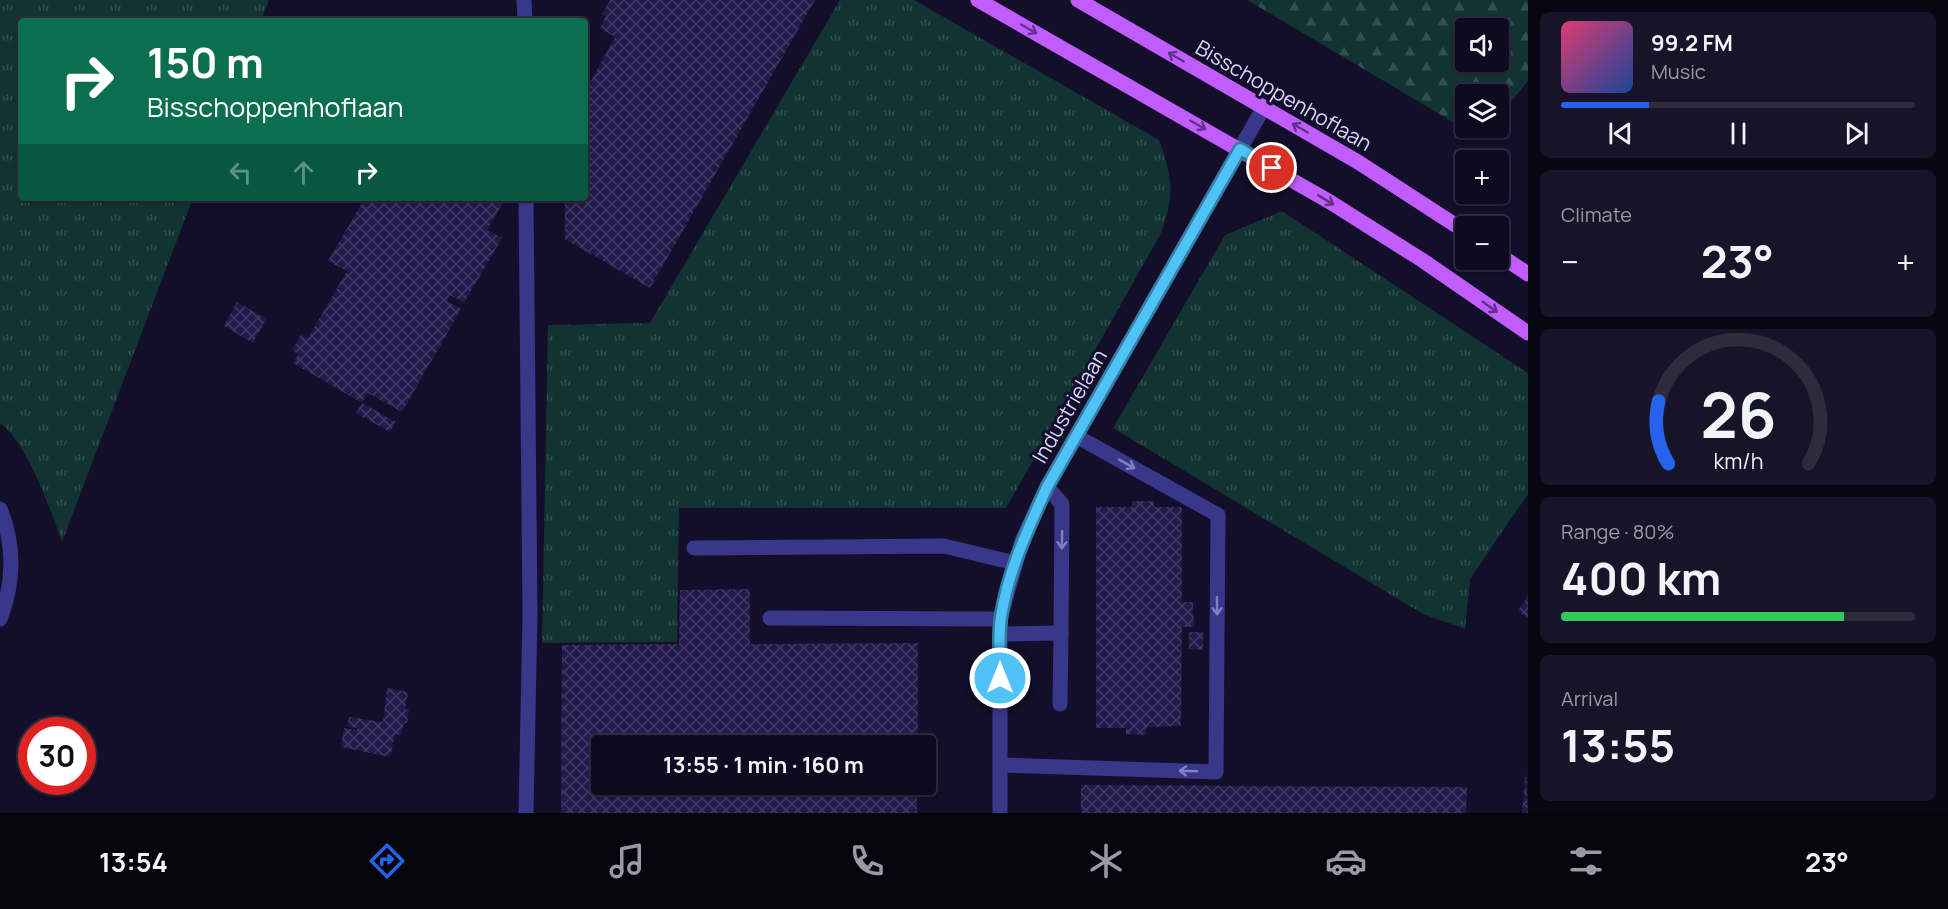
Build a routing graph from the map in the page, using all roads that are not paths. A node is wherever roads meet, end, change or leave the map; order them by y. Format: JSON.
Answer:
{"nodes":[{"id":1,"x":524,"y":0,"type":"edge"},
{"id":2,"x":978,"y":0,"type":"edge"},
{"id":3,"x":1078,"y":0,"type":"edge"},
{"id":4,"x":525,"y":18,"type":"edge"},
{"id":5,"x":1264,"y":106,"type":"junction"},
{"id":6,"x":1240,"y":149,"type":"junction"},
{"id":7,"x":526,"y":201,"type":"edge"},
{"id":8,"x":1455,"y":225,"type":"edge"},
{"id":9,"x":1509,"y":261,"type":"edge"},
{"id":10,"x":1528,"y":274,"type":"edge"},
{"id":11,"x":1528,"y":333,"type":"edge"},
{"id":12,"x":1076,"y":436,"type":"junction"},
{"id":13,"x":1047,"y":487,"type":"junction"},
{"id":14,"x":0,"y":509,"type":"edge"},
{"id":15,"x":694,"y":548,"type":"dead end"},
{"id":16,"x":1015,"y":563,"type":"junction"},
{"id":17,"x":770,"y":618,"type":"dead end"},
{"id":18,"x":0,"y":619,"type":"edge"},
{"id":19,"x":1000,"y":626,"type":"junction"},
{"id":20,"x":1061,"y":633,"type":"junction"},
{"id":21,"x":1060,"y":705,"type":"dead end"},
{"id":22,"x":1000,"y":765,"type":"junction"},
{"id":23,"x":526,"y":813,"type":"edge"},
{"id":24,"x":1000,"y":813,"type":"edge"}],
"edges":[{"from":1,"to":4,"type":"street"},
{"from":2,"to":6,"type":"main road","one_way":true},
{"from":5,"to":3,"type":"main road","name":"Bisschoppenhoflaan","one_way":true},
{"from":5,"to":6,"type":"street","name":"Industrielaan"},
{"from":8,"to":5,"type":"main road","name":"Bisschoppenhoflaan","one_way":true},
{"from":6,"to":11,"type":"main road","one_way":true},
{"from":6,"to":12,"type":"street","name":"Industrielaan"},
{"from":7,"to":23,"type":"street"},
{"from":9,"to":10,"type":"main road"},
{"from":12,"to":13,"type":"street","name":"Industrielaan"},
{"from":12,"to":22,"type":"street","one_way":true},
{"from":13,"to":16,"type":"street","name":"Industrielaan"},
{"from":13,"to":20,"type":"street","one_way":true},
{"from":14,"to":18,"type":"street"},
{"from":15,"to":16,"type":"street"},
{"from":16,"to":19,"type":"street","name":"Industrielaan"},
{"from":17,"to":19,"type":"street"},
{"from":19,"to":20,"type":"street"},
{"from":19,"to":22,"type":"street","name":"Industrielaan"},
{"from":20,"to":21,"type":"street"},
{"from":22,"to":24,"type":"street","name":"Industrielaan"}]}
